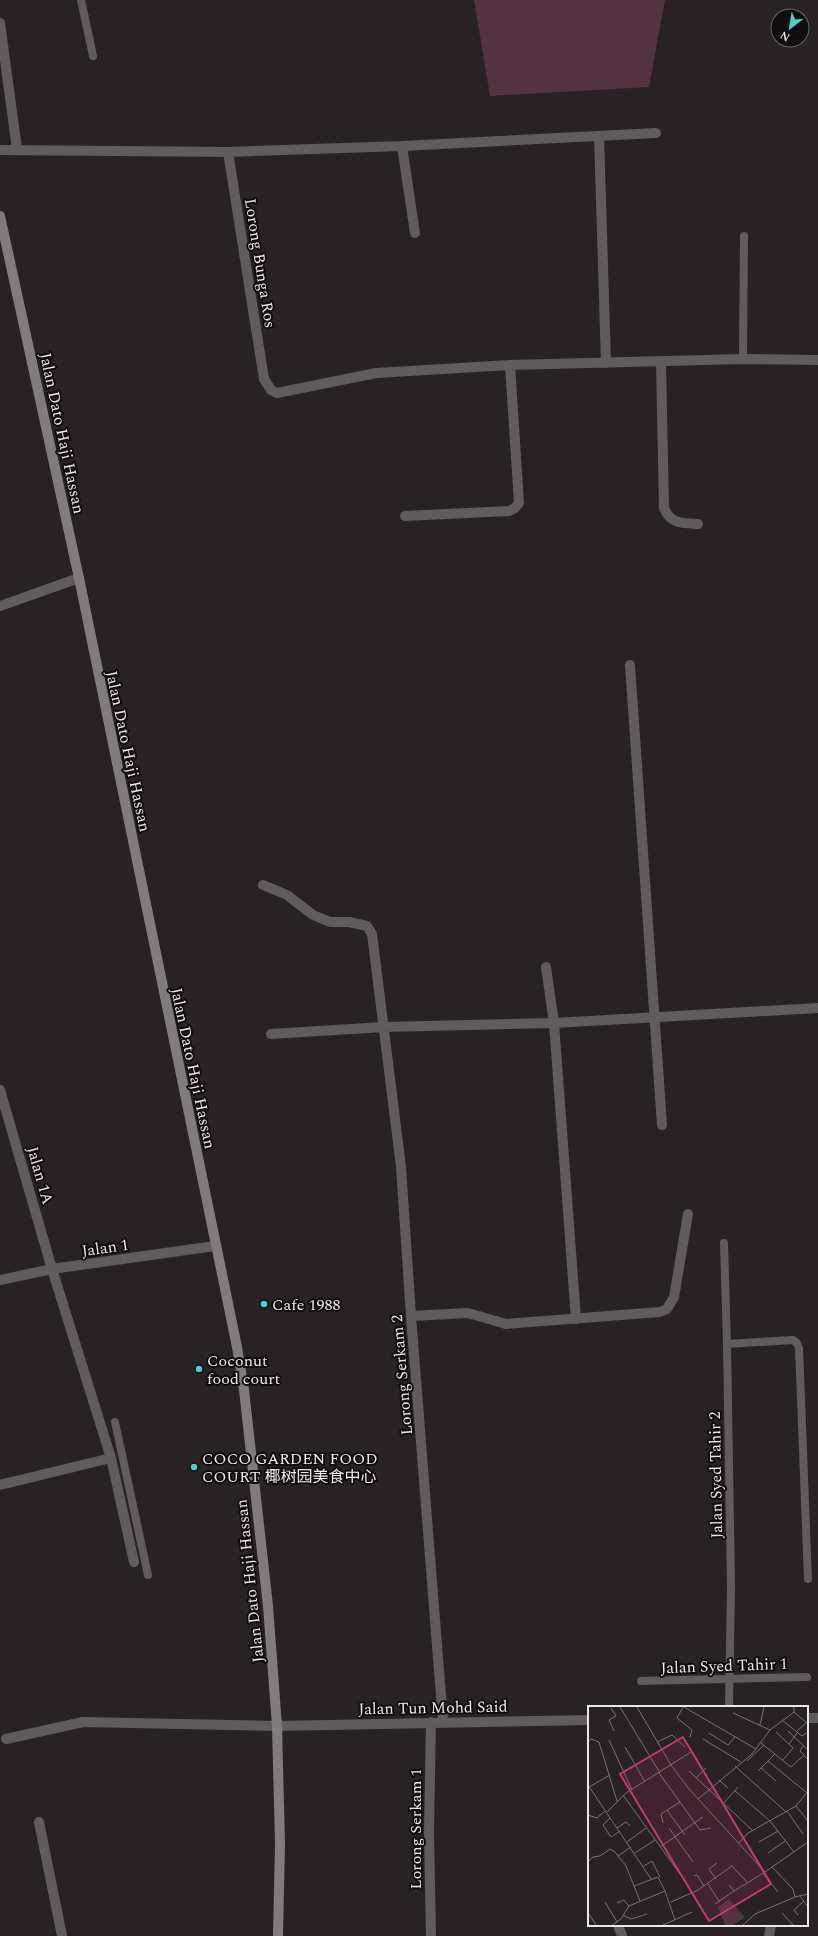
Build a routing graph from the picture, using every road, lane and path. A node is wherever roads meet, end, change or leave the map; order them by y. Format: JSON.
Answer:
{"nodes":[{"id":1,"x":81,"y":0,"type":"edge"},
{"id":2,"x":0,"y":23,"type":"edge"},
{"id":3,"x":93,"y":56,"type":"dead end"},
{"id":4,"x":656,"y":133,"type":"dead end"},
{"id":5,"x":599,"y":136,"type":"junction"},
{"id":6,"x":402,"y":146,"type":"junction"},
{"id":7,"x":18,"y":149,"type":"junction"},
{"id":8,"x":0,"y":150,"type":"edge"},
{"id":9,"x":228,"y":152,"type":"junction"},
{"id":10,"x":0,"y":216,"type":"edge"},
{"id":11,"x":415,"y":233,"type":"dead end"},
{"id":12,"x":744,"y":236,"type":"dead end"},
{"id":13,"x":743,"y":359,"type":"junction"},
{"id":14,"x":818,"y":360,"type":"edge"},
{"id":15,"x":661,"y":362,"type":"junction"},
{"id":16,"x":606,"y":363,"type":"junction"},
{"id":17,"x":510,"y":365,"type":"junction"},
{"id":18,"x":404,"y":516,"type":"dead end"},
{"id":19,"x":698,"y":524,"type":"dead end"},
{"id":20,"x":79,"y":578,"type":"junction"},
{"id":21,"x":0,"y":606,"type":"edge"},
{"id":22,"x":630,"y":665,"type":"dead end"},
{"id":23,"x":263,"y":885,"type":"dead end"},
{"id":24,"x":546,"y":967,"type":"dead end"},
{"id":25,"x":818,"y":1008,"type":"edge"},
{"id":26,"x":655,"y":1017,"type":"junction"},
{"id":27,"x":554,"y":1023,"type":"junction"},
{"id":28,"x":384,"y":1027,"type":"junction"},
{"id":29,"x":271,"y":1034,"type":"dead end"},
{"id":30,"x":0,"y":1090,"type":"edge"},
{"id":31,"x":662,"y":1125,"type":"dead end"},
{"id":32,"x":688,"y":1214,"type":"dead end"},
{"id":33,"x":724,"y":1243,"type":"dead end"},
{"id":34,"x":215,"y":1246,"type":"junction"},
{"id":35,"x":52,"y":1269,"type":"junction"},
{"id":36,"x":0,"y":1280,"type":"edge"},
{"id":37,"x":411,"y":1316,"type":"junction"},
{"id":38,"x":576,"y":1319,"type":"junction"},
{"id":39,"x":727,"y":1344,"type":"junction"},
{"id":40,"x":115,"y":1422,"type":"dead end"},
{"id":41,"x":111,"y":1458,"type":"junction"},
{"id":42,"x":0,"y":1486,"type":"edge"},
{"id":43,"x":136,"y":1521,"type":"junction"},
{"id":44,"x":125,"y":1523,"type":"junction"},
{"id":45,"x":134,"y":1562,"type":"dead end"},
{"id":46,"x":148,"y":1575,"type":"dead end"},
{"id":47,"x":808,"y":1579,"type":"dead end"},
{"id":48,"x":807,"y":1677,"type":"dead end"},
{"id":49,"x":731,"y":1679,"type":"junction"},
{"id":50,"x":641,"y":1681,"type":"dead end"},
{"id":51,"x":729,"y":1706,"type":"edge"},
{"id":52,"x":588,"y":1720,"type":"edge"},
{"id":53,"x":443,"y":1721,"type":"junction"},
{"id":54,"x":431,"y":1722,"type":"junction"},
{"id":55,"x":277,"y":1726,"type":"junction"},
{"id":56,"x":6,"y":1739,"type":"dead end"},
{"id":57,"x":39,"y":1822,"type":"dead end"},
{"id":58,"x":618,"y":1926,"type":"edge"},
{"id":59,"x":770,"y":1926,"type":"edge"},
{"id":60,"x":62,"y":1936,"type":"edge"},
{"id":61,"x":278,"y":1936,"type":"edge"},
{"id":62,"x":431,"y":1936,"type":"edge"},
{"id":63,"x":622,"y":1936,"type":"edge"},
{"id":64,"x":769,"y":1936,"type":"edge"}],
"edges":[{"from":1,"to":3,"type":"lane"},
{"from":2,"to":7,"type":"street"},
{"from":4,"to":5,"type":"street"},
{"from":5,"to":6,"type":"street"},
{"from":5,"to":16,"type":"street"},
{"from":6,"to":9,"type":"street"},
{"from":6,"to":11,"type":"street"},
{"from":7,"to":8,"type":"street"},
{"from":7,"to":9,"type":"street"},
{"from":9,"to":17,"type":"street","name":"Lorong Bunga Ros"},
{"from":10,"to":20,"type":"street","name":"Jalan Dato Haji Hassan"},
{"from":12,"to":13,"type":"lane"},
{"from":13,"to":14,"type":"street"},
{"from":13,"to":15,"type":"street"},
{"from":15,"to":16,"type":"street"},
{"from":15,"to":19,"type":"street"},
{"from":16,"to":17,"type":"street"},
{"from":17,"to":18,"type":"street"},
{"from":20,"to":21,"type":"street"},
{"from":20,"to":34,"type":"street","name":"Jalan Dato Haji Hassan"},
{"from":22,"to":26,"type":"street"},
{"from":23,"to":28,"type":"street","name":"Lorong Serkam 2"},
{"from":24,"to":27,"type":"street"},
{"from":25,"to":26,"type":"street"},
{"from":26,"to":27,"type":"street"},
{"from":26,"to":31,"type":"street"},
{"from":27,"to":28,"type":"street"},
{"from":27,"to":38,"type":"street"},
{"from":28,"to":29,"type":"street"},
{"from":28,"to":37,"type":"street","name":"Lorong Serkam 2"},
{"from":30,"to":35,"type":"street","name":"Jalan 1A"},
{"from":32,"to":38,"type":"street"},
{"from":33,"to":39,"type":"lane","name":"Jalan Syed Tahir 2"},
{"from":34,"to":35,"type":"street","name":"Jalan 1"},
{"from":34,"to":55,"type":"street","name":"Jalan Dato Haji Hassan"},
{"from":35,"to":36,"type":"street","name":"Jalan 1"},
{"from":35,"to":41,"type":"street","name":"Jalan 1A"},
{"from":37,"to":38,"type":"street"},
{"from":37,"to":53,"type":"street","name":"Lorong Serkam 2"},
{"from":39,"to":47,"type":"lane"},
{"from":39,"to":49,"type":"lane","name":"Jalan Syed Tahir 2"},
{"from":40,"to":43,"type":"lane"},
{"from":41,"to":42,"type":"street"},
{"from":41,"to":44,"type":"street","name":"Jalan 1A"},
{"from":43,"to":44,"type":"lane"},
{"from":43,"to":46,"type":"lane"},
{"from":44,"to":45,"type":"street","name":"Jalan 1A"},
{"from":48,"to":49,"type":"lane","name":"Jalan Syed Tahir 1"},
{"from":49,"to":50,"type":"lane","name":"Jalan Syed Tahir 1"},
{"from":49,"to":51,"type":"lane","name":"Jalan Syed Tahir 2"},
{"from":52,"to":53,"type":"street","name":"Jalan Tun Mohd Said"},
{"from":53,"to":54,"type":"street","name":"Jalan Tun Mohd Said"},
{"from":54,"to":55,"type":"street","name":"Jalan Tun Mohd Said"},
{"from":54,"to":62,"type":"street","name":"Lorong Serkam 1"},
{"from":55,"to":56,"type":"street","name":"Jalan Tun Mohd Said"},
{"from":55,"to":61,"type":"street","name":"Jalan Dato Haji Hassan"},
{"from":57,"to":60,"type":"street"},
{"from":58,"to":63,"type":"street"},
{"from":59,"to":64,"type":"street"}]}
